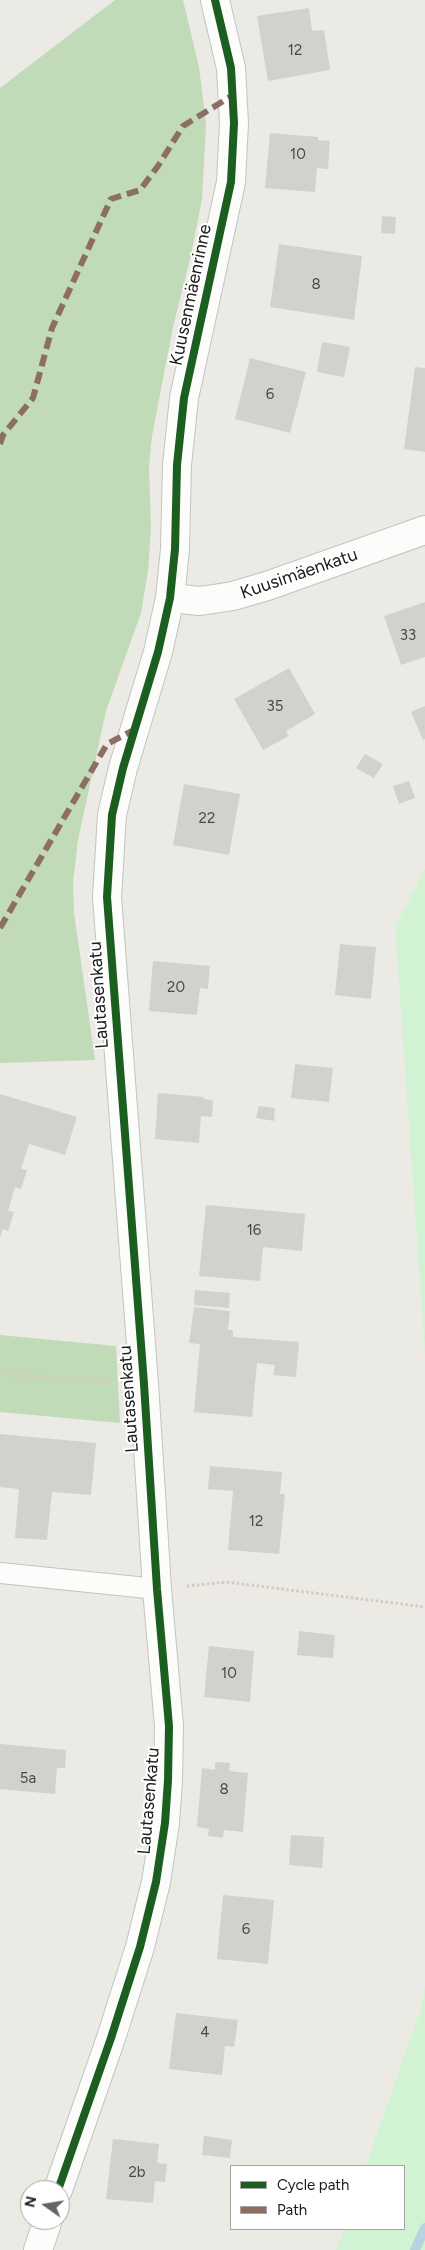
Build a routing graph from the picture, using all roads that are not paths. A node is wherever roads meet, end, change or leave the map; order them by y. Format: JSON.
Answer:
{"nodes":[{"id":1,"x":215,"y":0,"type":"edge"},
{"id":2,"x":425,"y":530,"type":"edge"},
{"id":3,"x":170,"y":598,"type":"junction"},
{"id":4,"x":0,"y":1573,"type":"edge"},
{"id":5,"x":157,"y":1589,"type":"junction"},
{"id":6,"x":61,"y":2180,"type":"edge"},
{"id":7,"x":45,"y":2230,"type":"edge"},
{"id":8,"x":38,"y":2250,"type":"edge"}],
"edges":[{"from":1,"to":3,"type":"street","name":"Kuusenmäenrinne"},
{"from":2,"to":3,"type":"street","name":"Kuusimäenkatu"},
{"from":3,"to":5,"type":"street","name":"Lautasenkatu"},
{"from":4,"to":5,"type":"lane"},
{"from":5,"to":6,"type":"street","name":"Lautasenkatu"},
{"from":7,"to":8,"type":"street"}]}
